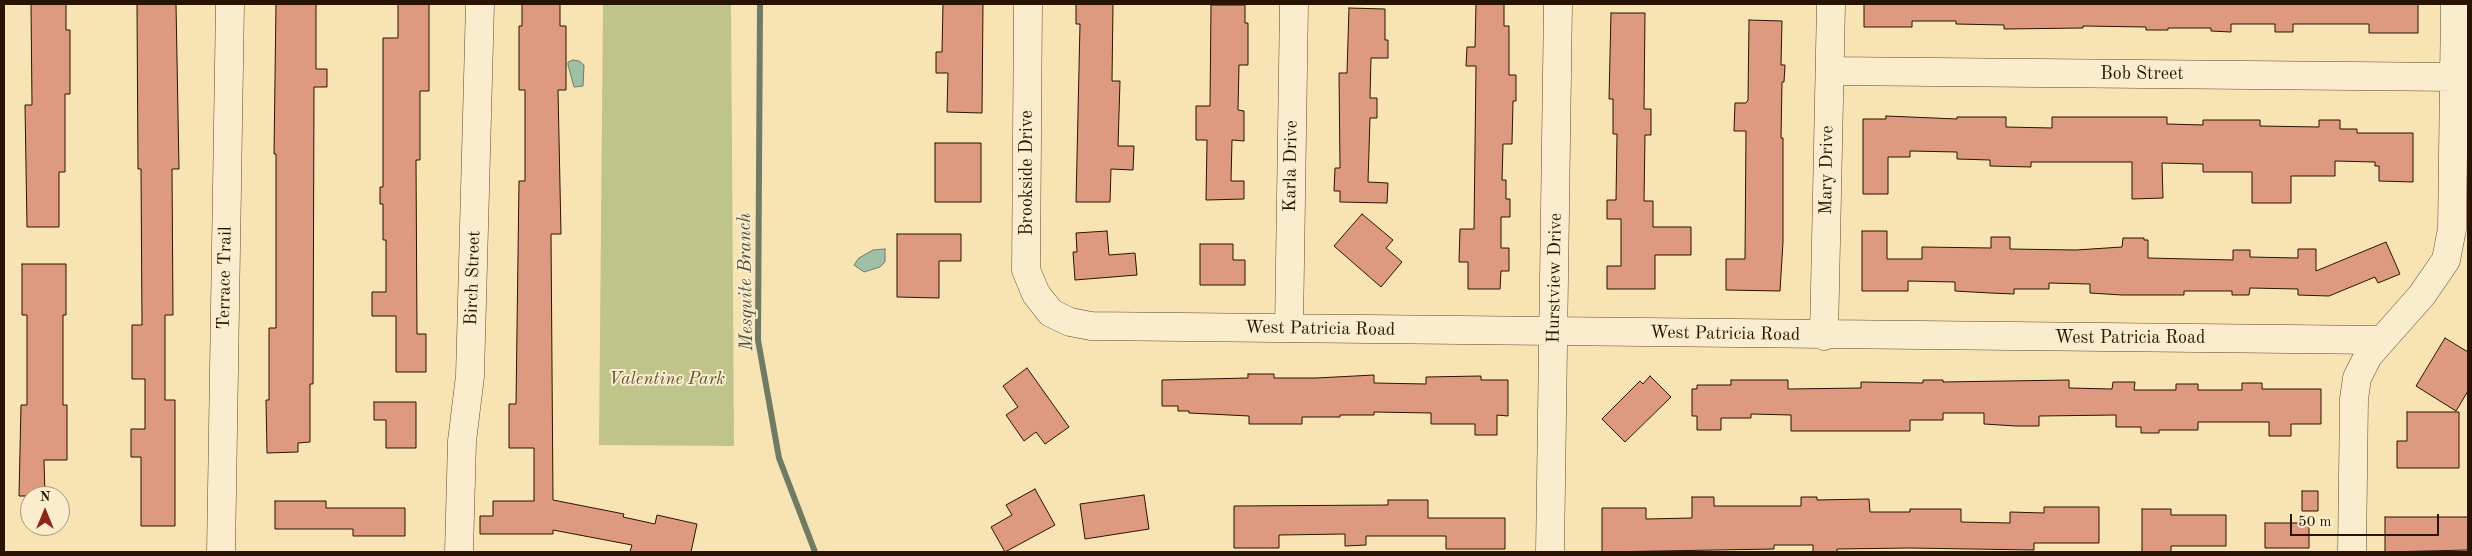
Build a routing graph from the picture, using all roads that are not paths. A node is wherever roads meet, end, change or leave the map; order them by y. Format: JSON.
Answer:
{"nodes":[{"id":1,"x":230,"y":4,"type":"edge"},
{"id":2,"x":480,"y":4,"type":"edge"},
{"id":3,"x":1028,"y":4,"type":"edge"},
{"id":4,"x":1294,"y":4,"type":"edge"},
{"id":5,"x":1558,"y":4,"type":"edge"},
{"id":6,"x":1831,"y":4,"type":"edge"},
{"id":7,"x":2455,"y":4,"type":"edge"},
{"id":8,"x":1830,"y":71,"type":"junction"},
{"id":9,"x":2455,"y":77,"type":"junction"},
{"id":10,"x":1070,"y":322,"type":"joint"},
{"id":11,"x":1289,"y":328,"type":"junction"},
{"id":12,"x":1554,"y":331,"type":"junction"},
{"id":13,"x":1824,"y":336,"type":"junction"},
{"id":14,"x":2380,"y":340,"type":"junction"},
{"id":15,"x":221,"y":552,"type":"edge"},
{"id":16,"x":459,"y":552,"type":"edge"},
{"id":17,"x":1550,"y":552,"type":"edge"},
{"id":18,"x":2352,"y":552,"type":"edge"}],
"edges":[{"from":1,"to":15,"type":"street","name":"Terrace Trail"},
{"from":2,"to":16,"type":"street","name":"Birch Street"},
{"from":3,"to":10,"type":"street","name":"Brookside Drive"},
{"from":4,"to":11,"type":"street","name":"Karla Drive"},
{"from":5,"to":12,"type":"street","name":"Hurstview Drive"},
{"from":6,"to":8,"type":"street","name":"Mary Drive"},
{"from":7,"to":9,"type":"street"},
{"from":8,"to":9,"type":"street","name":"Bob Street"},
{"from":8,"to":13,"type":"street","name":"Mary Drive"},
{"from":9,"to":14,"type":"street"},
{"from":10,"to":11,"type":"street","name":"West Patricia Road"},
{"from":11,"to":12,"type":"street","name":"West Patricia Road"},
{"from":12,"to":13,"type":"street","name":"West Patricia Road"},
{"from":12,"to":17,"type":"street","name":"Hurstview Drive"},
{"from":13,"to":14,"type":"street","name":"West Patricia Road"},
{"from":14,"to":18,"type":"street"}]}
